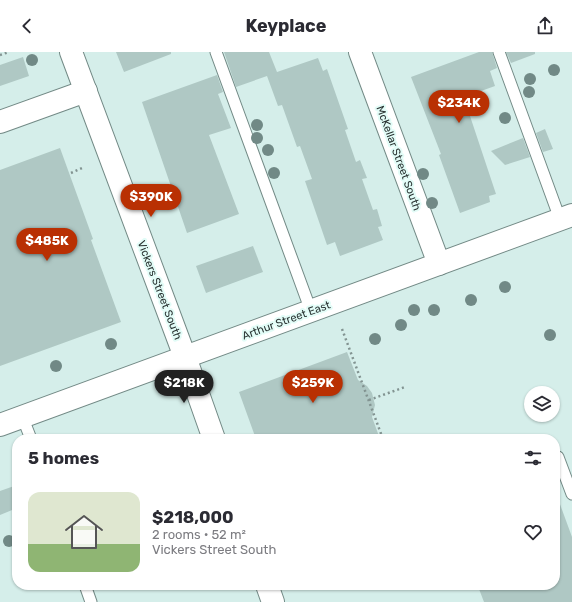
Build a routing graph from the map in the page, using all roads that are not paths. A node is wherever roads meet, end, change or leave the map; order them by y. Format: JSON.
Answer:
{"nodes":[{"id":1,"x":71,"y":52,"type":"edge"},
{"id":2,"x":216,"y":52,"type":"edge"},
{"id":3,"x":360,"y":52,"type":"edge"},
{"id":4,"x":498,"y":52,"type":"edge"},
{"id":5,"x":86,"y":91,"type":"junction"},
{"id":6,"x":0,"y":122,"type":"edge"},
{"id":7,"x":566,"y":217,"type":"edge"},
{"id":8,"x":439,"y":264,"type":"junction"},
{"id":9,"x":311,"y":311,"type":"junction"},
{"id":10,"x":185,"y":357,"type":"junction"},
{"id":11,"x":22,"y":416,"type":"junction"},
{"id":12,"x":0,"y":424,"type":"edge"},
{"id":13,"x":29,"y":434,"type":"edge"},
{"id":14,"x":212,"y":434,"type":"edge"},
{"id":15,"x":560,"y":462,"type":"edge"},
{"id":16,"x":572,"y":494,"type":"edge"},
{"id":17,"x":86,"y":590,"type":"edge"},
{"id":18,"x":269,"y":590,"type":"edge"},
{"id":19,"x":91,"y":602,"type":"edge"},
{"id":20,"x":273,"y":602,"type":"edge"}],
"edges":[{"from":1,"to":5,"type":"street","name":"Vickers Street South"},
{"from":2,"to":9,"type":"lane"},
{"from":3,"to":8,"type":"street","name":"McKellar Street South"},
{"from":4,"to":7,"type":"lane"},
{"from":5,"to":6,"type":"street"},
{"from":5,"to":10,"type":"street","name":"Vickers Street South"},
{"from":7,"to":8,"type":"street","name":"Arthur Street East"},
{"from":8,"to":9,"type":"street","name":"Arthur Street East"},
{"from":9,"to":10,"type":"street","name":"Arthur Street East"},
{"from":10,"to":11,"type":"street","name":"Arthur Street East"},
{"from":10,"to":14,"type":"street","name":"Vickers Street South"},
{"from":11,"to":12,"type":"street","name":"Arthur Street East"},
{"from":11,"to":13,"type":"lane"},
{"from":15,"to":16,"type":"lane"},
{"from":17,"to":19,"type":"lane"},
{"from":18,"to":20,"type":"street"}]}
